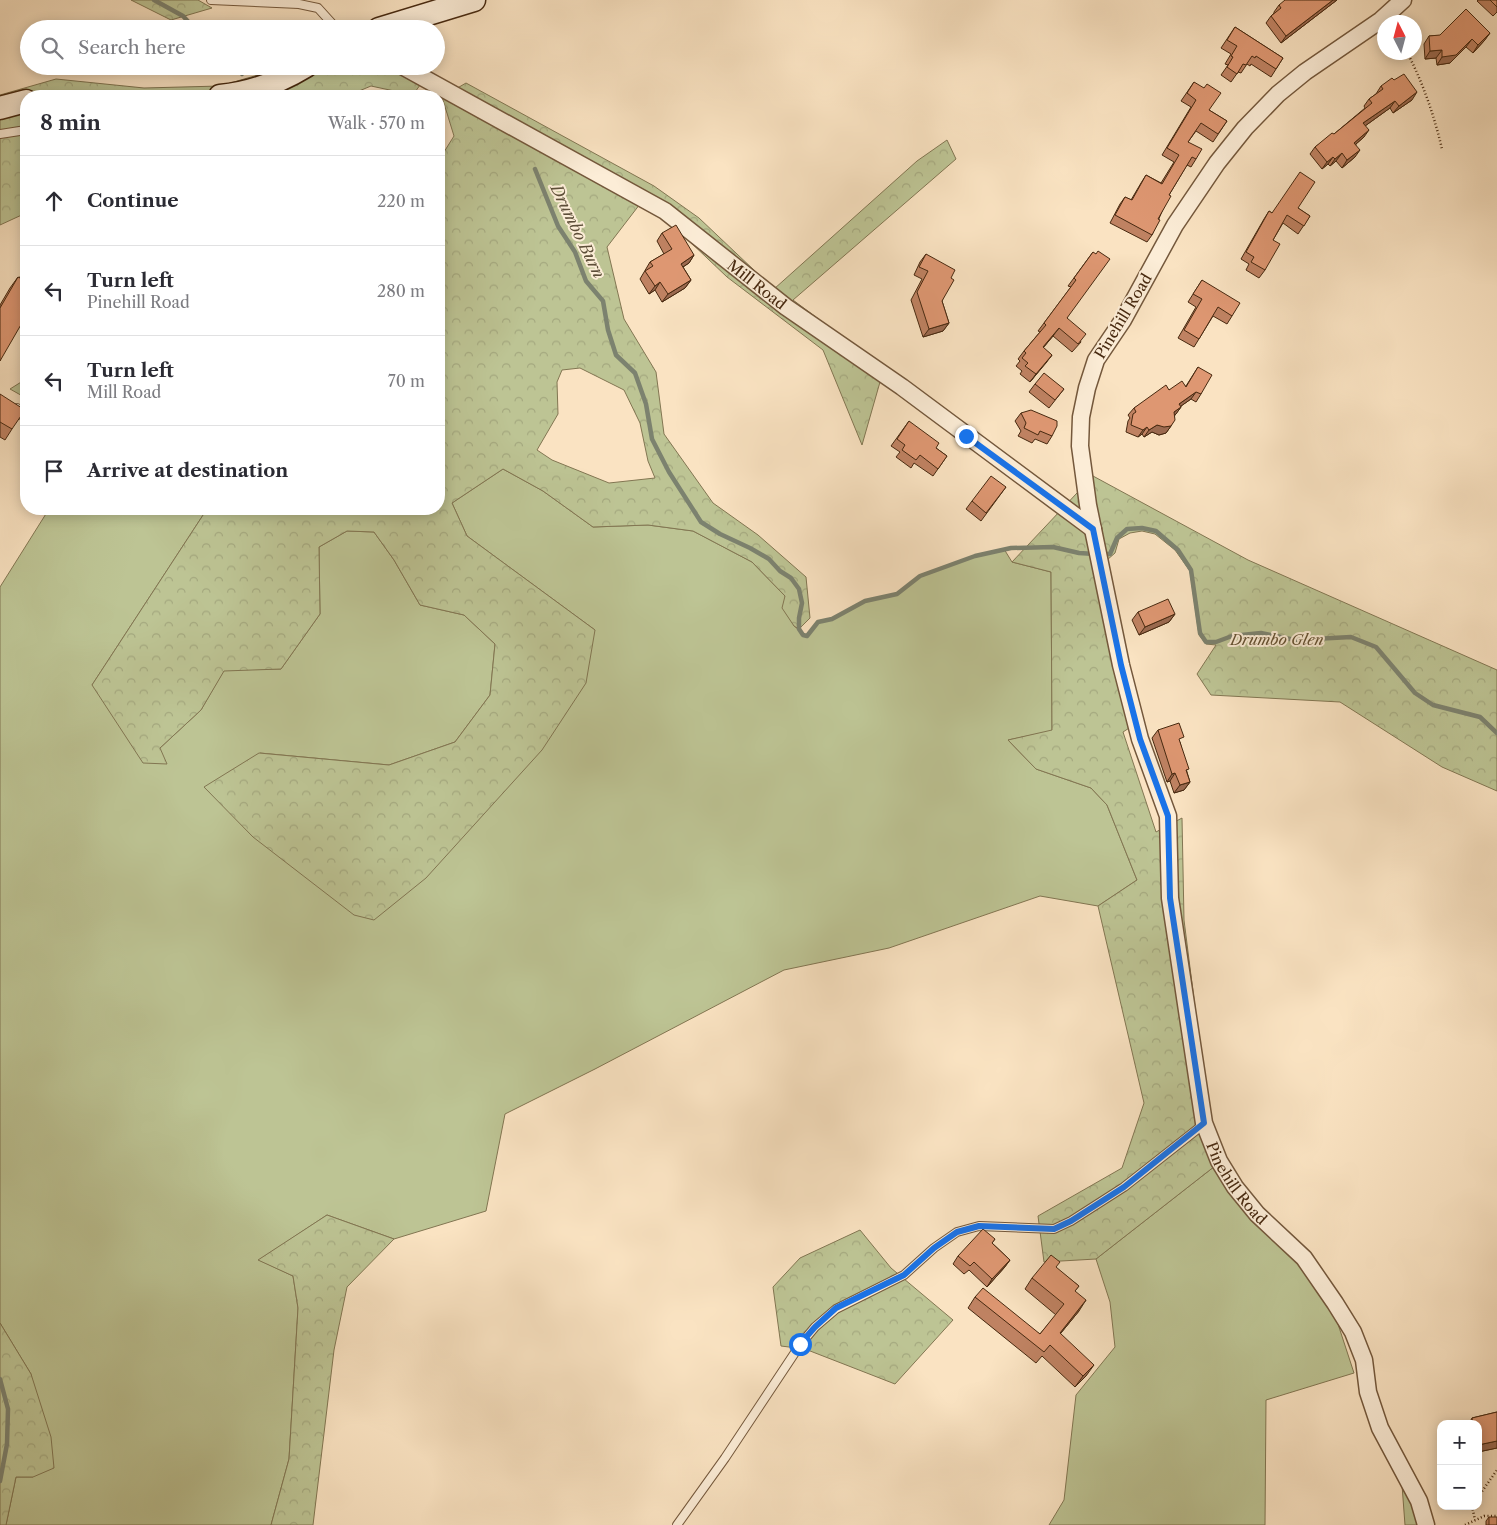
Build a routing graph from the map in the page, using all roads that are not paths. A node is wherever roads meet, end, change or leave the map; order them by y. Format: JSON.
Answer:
{"nodes":[{"id":1,"x":212,"y":0,"type":"edge"},
{"id":2,"x":474,"y":0,"type":"edge"},
{"id":3,"x":1403,"y":0,"type":"edge"},
{"id":4,"x":329,"y":20,"type":"edge"},
{"id":5,"x":408,"y":20,"type":"edge"},
{"id":6,"x":292,"y":75,"type":"edge"},
{"id":7,"x":418,"y":75,"type":"edge"},
{"id":8,"x":251,"y":90,"type":"edge"},
{"id":9,"x":20,"y":103,"type":"edge"},
{"id":10,"x":0,"y":108,"type":"edge"},
{"id":11,"x":20,"y":131,"type":"edge"},
{"id":12,"x":0,"y":134,"type":"edge"},
{"id":13,"x":13,"y":402,"type":"edge"},
{"id":14,"x":20,"y":412,"type":"edge"},
{"id":15,"x":1094,"y":536,"type":"junction"},
{"id":16,"x":1204,"y":1123,"type":"junction"},
{"id":17,"x":677,"y":1525,"type":"edge"},
{"id":18,"x":1426,"y":1525,"type":"edge"}],
"edges":[{"from":1,"to":4,"type":"lane"},
{"from":2,"to":5,"type":"main road"},
{"from":3,"to":15,"type":"street","name":"Pinehill Road"},
{"from":6,"to":8,"type":"main road"},
{"from":7,"to":15,"type":"street","name":"Mill Road"},
{"from":9,"to":10,"type":"main road"},
{"from":11,"to":12,"type":"lane"},
{"from":13,"to":14,"type":"lane"},
{"from":15,"to":16,"type":"street","name":"Pinehill Road"},
{"from":16,"to":17,"type":"lane"},
{"from":16,"to":18,"type":"street","name":"Pinehill Road"}]}
